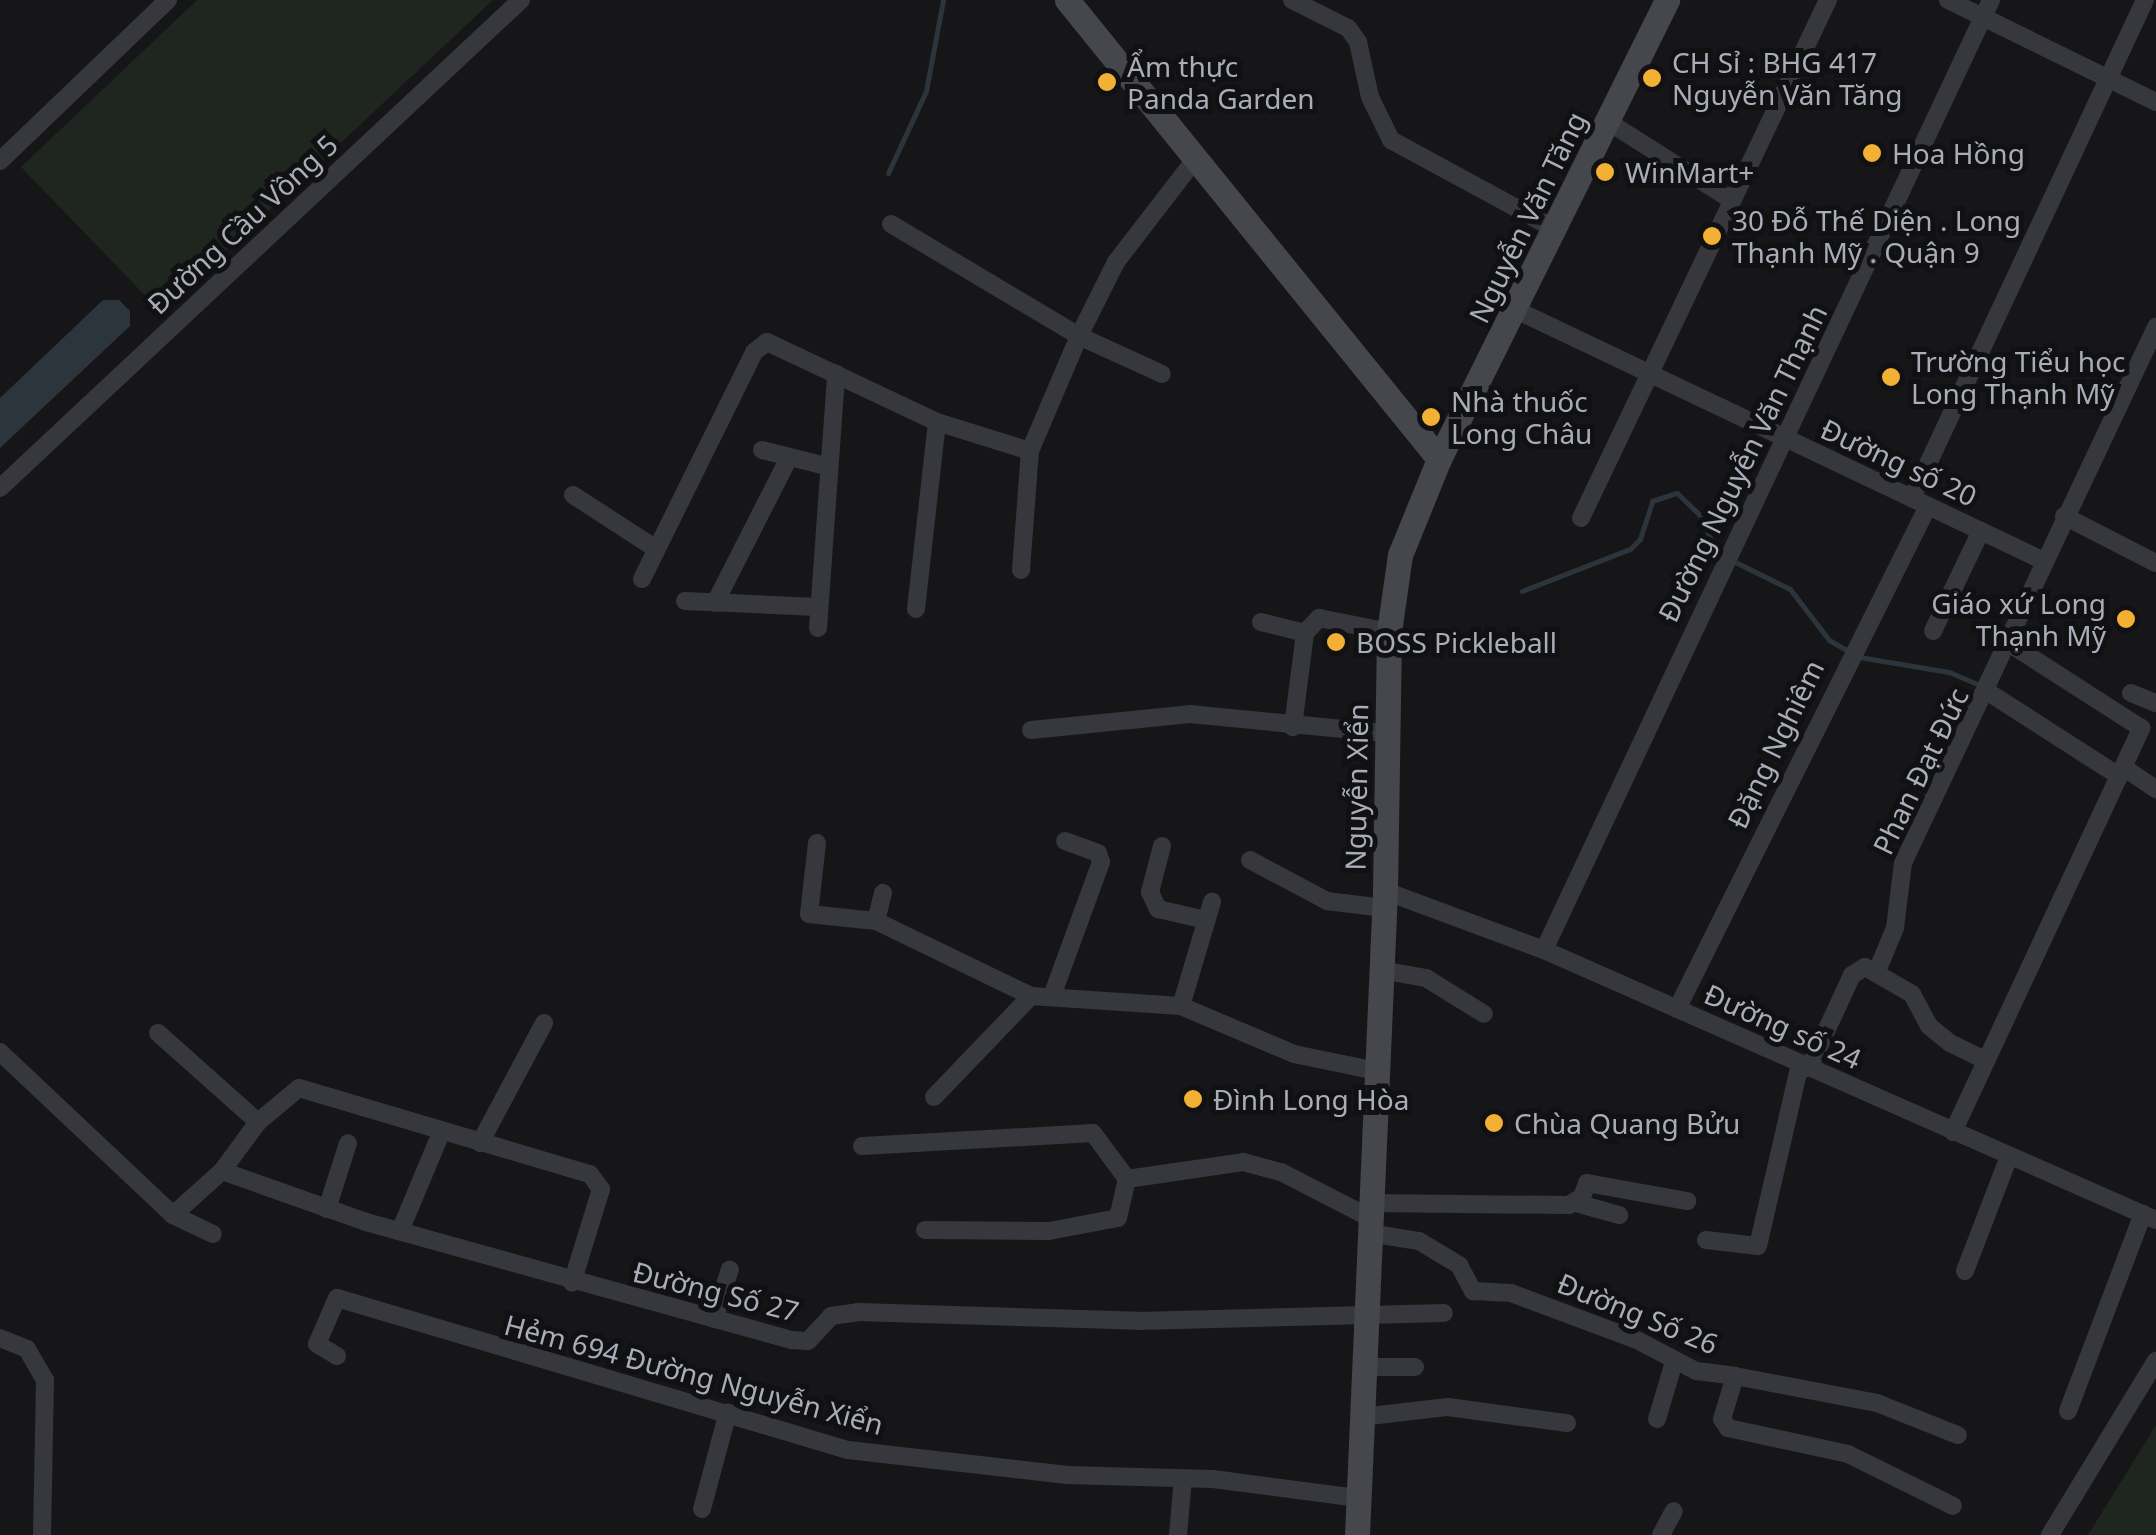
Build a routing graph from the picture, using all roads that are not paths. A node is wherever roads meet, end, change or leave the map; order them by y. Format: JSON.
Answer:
{"nodes":[{"id":1,"x":168,"y":0,"type":"edge"},
{"id":2,"x":521,"y":0,"type":"edge"},
{"id":3,"x":1067,"y":0,"type":"edge"},
{"id":4,"x":1292,"y":0,"type":"edge"},
{"id":5,"x":1666,"y":0,"type":"edge"},
{"id":6,"x":1828,"y":0,"type":"edge"},
{"id":7,"x":1948,"y":0,"type":"edge"},
{"id":8,"x":2145,"y":0,"type":"edge"},
{"id":9,"x":1987,"y":8,"type":"edge"},
{"id":10,"x":2107,"y":78,"type":"junction"},
{"id":11,"x":2156,"y":102,"type":"edge"},
{"id":12,"x":1607,"y":121,"type":"junction"},
{"id":13,"x":1197,"y":157,"type":"junction"},
{"id":14,"x":0,"y":161,"type":"edge"},
{"id":15,"x":1730,"y":200,"type":"junction"},
{"id":16,"x":892,"y":224,"type":"dead end"},
{"id":17,"x":1555,"y":229,"type":"junction"},
{"id":18,"x":1516,"y":310,"type":"junction"},
{"id":19,"x":2156,"y":326,"type":"edge"},
{"id":20,"x":1079,"y":336,"type":"junction"},
{"id":21,"x":836,"y":374,"type":"junction"},
{"id":22,"x":1162,"y":374,"type":"dead end"},
{"id":23,"x":1652,"y":377,"type":"junction"},
{"id":24,"x":937,"y":422,"type":"junction"},
{"id":25,"x":1784,"y":440,"type":"junction"},
{"id":26,"x":762,"y":450,"type":"dead end"},
{"id":27,"x":1030,"y":451,"type":"junction"},
{"id":28,"x":789,"y":458,"type":"junction"},
{"id":29,"x":1440,"y":459,"type":"junction"},
{"id":30,"x":826,"y":466,"type":"junction"},
{"id":31,"x":0,"y":488,"type":"edge"},
{"id":32,"x":574,"y":495,"type":"dead end"},
{"id":33,"x":1920,"y":502,"type":"junction"},
{"id":34,"x":2064,"y":516,"type":"junction"},
{"id":35,"x":1581,"y":518,"type":"dead end"},
{"id":36,"x":1981,"y":531,"type":"junction"},
{"id":37,"x":656,"y":548,"type":"junction"},
{"id":38,"x":2044,"y":561,"type":"junction"},
{"id":39,"x":2156,"y":563,"type":"edge"},
{"id":40,"x":1021,"y":570,"type":"dead end"},
{"id":41,"x":642,"y":580,"type":"dead end"},
{"id":42,"x":685,"y":602,"type":"dead end"},
{"id":43,"x":715,"y":604,"type":"junction"},
{"id":44,"x":817,"y":607,"type":"junction"},
{"id":45,"x":916,"y":610,"type":"dead end"},
{"id":46,"x":1261,"y":622,"type":"dead end"},
{"id":47,"x":818,"y":628,"type":"dead end"},
{"id":48,"x":1933,"y":631,"type":"dead end"},
{"id":49,"x":1305,"y":632,"type":"junction"},
{"id":50,"x":1389,"y":632,"type":"junction"},
{"id":51,"x":2010,"y":644,"type":"junction"},
{"id":52,"x":1987,"y":693,"type":"junction"},
{"id":53,"x":2131,"y":693,"type":"dead end"},
{"id":54,"x":2156,"y":704,"type":"edge"},
{"id":55,"x":1293,"y":727,"type":"junction"},
{"id":56,"x":1030,"y":730,"type":"dead end"},
{"id":57,"x":1385,"y":733,"type":"junction"},
{"id":58,"x":2121,"y":772,"type":"junction"},
{"id":59,"x":2156,"y":789,"type":"edge"},
{"id":60,"x":1066,"y":841,"type":"dead end"},
{"id":61,"x":816,"y":843,"type":"dead end"},
{"id":62,"x":1162,"y":846,"type":"dead end"},
{"id":63,"x":1250,"y":860,"type":"dead end"},
{"id":64,"x":883,"y":893,"type":"dead end"},
{"id":65,"x":1384,"y":899,"type":"junction"},
{"id":66,"x":876,"y":921,"type":"junction"},
{"id":67,"x":1544,"y":950,"type":"junction"},
{"id":68,"x":1381,"y":970,"type":"junction"},
{"id":69,"x":1878,"y":972,"type":"junction"},
{"id":70,"x":1031,"y":996,"type":"junction"},
{"id":71,"x":1052,"y":996,"type":"junction"},
{"id":72,"x":1181,"y":1006,"type":"junction"},
{"id":73,"x":1677,"y":1009,"type":"junction"},
{"id":74,"x":1484,"y":1014,"type":"dead end"},
{"id":75,"x":544,"y":1023,"type":"dead end"},
{"id":76,"x":158,"y":1032,"type":"dead end"},
{"id":77,"x":0,"y":1052,"type":"edge"},
{"id":78,"x":1985,"y":1060,"type":"junction"},
{"id":79,"x":1804,"y":1066,"type":"junction"},
{"id":80,"x":1376,"y":1071,"type":"junction"},
{"id":81,"x":934,"y":1097,"type":"dead end"},
{"id":82,"x":258,"y":1122,"type":"junction"},
{"id":83,"x":1953,"y":1132,"type":"junction"},
{"id":84,"x":441,"y":1133,"type":"junction"},
{"id":85,"x":348,"y":1143,"type":"dead end"},
{"id":86,"x":480,"y":1143,"type":"junction"},
{"id":87,"x":862,"y":1146,"type":"dead end"},
{"id":88,"x":2008,"y":1159,"type":"junction"},
{"id":89,"x":222,"y":1171,"type":"junction"},
{"id":90,"x":1127,"y":1179,"type":"junction"},
{"id":91,"x":1687,"y":1201,"type":"dead end"},
{"id":92,"x":1576,"y":1203,"type":"junction"},
{"id":93,"x":327,"y":1209,"type":"junction"},
{"id":94,"x":1619,"y":1215,"type":"dead end"},
{"id":95,"x":172,"y":1216,"type":"junction"},
{"id":96,"x":2150,"y":1217,"type":"edge"},
{"id":97,"x":1369,"y":1218,"type":"junction"},
{"id":98,"x":925,"y":1230,"type":"dead end"},
{"id":99,"x":400,"y":1231,"type":"junction"},
{"id":100,"x":213,"y":1234,"type":"dead end"},
{"id":101,"x":1706,"y":1240,"type":"dead end"},
{"id":102,"x":730,"y":1269,"type":"dead end"},
{"id":103,"x":1965,"y":1271,"type":"dead end"},
{"id":104,"x":572,"y":1282,"type":"junction"},
{"id":105,"x":1444,"y":1313,"type":"dead end"},
{"id":106,"x":1365,"y":1314,"type":"junction"},
{"id":107,"x":714,"y":1319,"type":"junction"},
{"id":108,"x":0,"y":1338,"type":"edge"},
{"id":109,"x":336,"y":1356,"type":"dead end"},
{"id":110,"x":1674,"y":1362,"type":"junction"},
{"id":111,"x":2156,"y":1362,"type":"edge"},
{"id":112,"x":1363,"y":1367,"type":"junction"},
{"id":113,"x":1415,"y":1367,"type":"dead end"},
{"id":114,"x":1735,"y":1376,"type":"junction"},
{"id":115,"x":2068,"y":1411,"type":"dead end"},
{"id":116,"x":728,"y":1412,"type":"junction"},
{"id":117,"x":1361,"y":1416,"type":"junction"},
{"id":118,"x":1656,"y":1420,"type":"dead end"},
{"id":119,"x":1568,"y":1423,"type":"dead end"},
{"id":120,"x":1958,"y":1435,"type":"dead end"},
{"id":121,"x":1184,"y":1478,"type":"junction"},
{"id":122,"x":1358,"y":1498,"type":"junction"},
{"id":123,"x":1953,"y":1506,"type":"dead end"},
{"id":124,"x":702,"y":1509,"type":"dead end"},
{"id":125,"x":1674,"y":1511,"type":"dead end"},
{"id":126,"x":42,"y":1535,"type":"edge"},
{"id":127,"x":1178,"y":1535,"type":"edge"},
{"id":128,"x":1356,"y":1535,"type":"edge"},
{"id":129,"x":1661,"y":1535,"type":"edge"},
{"id":130,"x":2050,"y":1535,"type":"edge"}],
"edges":[{"from":1,"to":14,"type":"street"},
{"from":2,"to":31,"type":"street","name":"Đường Cầu Vồng 5"},
{"from":3,"to":13,"type":"main road"},
{"from":4,"to":17,"type":"street"},
{"from":5,"to":12,"type":"main road","name":"Nguyễn Văn Tăng"},
{"from":6,"to":15,"type":"street"},
{"from":7,"to":9,"type":"street"},
{"from":8,"to":10,"type":"street","name":"Đặng Nghiêm"},
{"from":9,"to":10,"type":"street"},
{"from":9,"to":25,"type":"street","name":"Đường Nguyễn Văn Thạnh"},
{"from":10,"to":11,"type":"street"},
{"from":10,"to":33,"type":"street","name":"Đặng Nghiêm"},
{"from":12,"to":15,"type":"street"},
{"from":12,"to":17,"type":"main road","name":"Nguyễn Văn Tăng"},
{"from":13,"to":20,"type":"street"},
{"from":13,"to":29,"type":"main road"},
{"from":15,"to":23,"type":"street"},
{"from":16,"to":20,"type":"street"},
{"from":17,"to":18,"type":"main road","name":"Nguyễn Văn Tăng"},
{"from":18,"to":23,"type":"street","name":"Đường số 20"},
{"from":18,"to":29,"type":"main road","name":"Nguyễn Văn Tăng"},
{"from":19,"to":34,"type":"street","name":"Phan Đạt Đức"},
{"from":20,"to":22,"type":"street"},
{"from":20,"to":27,"type":"street"},
{"from":21,"to":24,"type":"street"},
{"from":21,"to":30,"type":"street"},
{"from":21,"to":37,"type":"street"},
{"from":23,"to":25,"type":"street","name":"Đường số 20"},
{"from":23,"to":35,"type":"street"},
{"from":24,"to":27,"type":"street"},
{"from":24,"to":45,"type":"street"},
{"from":25,"to":33,"type":"street","name":"Đường số 20"},
{"from":25,"to":67,"type":"street","name":"Đường Nguyễn Văn Thạnh"},
{"from":26,"to":28,"type":"street"},
{"from":27,"to":40,"type":"street"},
{"from":28,"to":30,"type":"street"},
{"from":28,"to":43,"type":"street"},
{"from":29,"to":50,"type":"main road","name":"Nguyễn Xiển"},
{"from":30,"to":44,"type":"street"},
{"from":32,"to":37,"type":"street"},
{"from":33,"to":36,"type":"street","name":"Đường số 20"},
{"from":33,"to":73,"type":"street","name":"Đặng Nghiêm"},
{"from":34,"to":38,"type":"street","name":"Phan Đạt Đức"},
{"from":34,"to":39,"type":"street"},
{"from":36,"to":38,"type":"street","name":"Đường số 20"},
{"from":36,"to":48,"type":"street"},
{"from":37,"to":41,"type":"street"},
{"from":38,"to":51,"type":"street","name":"Phan Đạt Đức"},
{"from":42,"to":43,"type":"street"},
{"from":43,"to":44,"type":"street"},
{"from":44,"to":47,"type":"street"},
{"from":46,"to":49,"type":"street"},
{"from":49,"to":50,"type":"street"},
{"from":49,"to":55,"type":"street"},
{"from":50,"to":57,"type":"main road","name":"Nguyễn Xiển"},
{"from":51,"to":52,"type":"street","name":"Phan Đạt Đức"},
{"from":51,"to":58,"type":"street"},
{"from":52,"to":58,"type":"street"},
{"from":52,"to":69,"type":"street","name":"Phan Đạt Đức"},
{"from":53,"to":54,"type":"street"},
{"from":55,"to":56,"type":"street"},
{"from":55,"to":57,"type":"street"},
{"from":57,"to":65,"type":"main road","name":"Nguyễn Xiển"},
{"from":58,"to":59,"type":"street"},
{"from":58,"to":78,"type":"street"},
{"from":60,"to":71,"type":"street"},
{"from":61,"to":66,"type":"street"},
{"from":62,"to":72,"type":"street"},
{"from":63,"to":65,"type":"street","name":"Đường số 24"},
{"from":64,"to":66,"type":"street"},
{"from":65,"to":67,"type":"street","name":"Đường số 24"},
{"from":65,"to":68,"type":"main road","name":"Nguyễn Xiển"},
{"from":66,"to":70,"type":"street"},
{"from":67,"to":73,"type":"street","name":"Đường số 24"},
{"from":68,"to":74,"type":"street"},
{"from":68,"to":80,"type":"main road","name":"Nguyễn Xiển"},
{"from":69,"to":78,"type":"street"},
{"from":69,"to":79,"type":"street"},
{"from":70,"to":71,"type":"street"},
{"from":70,"to":81,"type":"street"},
{"from":71,"to":72,"type":"street"},
{"from":72,"to":80,"type":"street"},
{"from":73,"to":79,"type":"street","name":"Đường số 24"},
{"from":75,"to":86,"type":"street"},
{"from":76,"to":82,"type":"street"},
{"from":77,"to":95,"type":"street"},
{"from":78,"to":83,"type":"street"},
{"from":79,"to":83,"type":"street","name":"Đường số 24"},
{"from":79,"to":101,"type":"street"},
{"from":80,"to":97,"type":"main road","name":"Nguyễn Xiển"},
{"from":82,"to":84,"type":"street"},
{"from":82,"to":89,"type":"street"},
{"from":83,"to":88,"type":"street","name":"Đường số 24"},
{"from":84,"to":86,"type":"street"},
{"from":84,"to":99,"type":"street"},
{"from":85,"to":93,"type":"street"},
{"from":86,"to":104,"type":"street"},
{"from":87,"to":90,"type":"street"},
{"from":88,"to":96,"type":"street","name":"Đường số 24"},
{"from":88,"to":103,"type":"street"},
{"from":89,"to":93,"type":"street","name":"Đường Số 27"},
{"from":89,"to":95,"type":"street"},
{"from":90,"to":97,"type":"street"},
{"from":90,"to":98,"type":"street"},
{"from":91,"to":92,"type":"street"},
{"from":92,"to":94,"type":"street"},
{"from":92,"to":97,"type":"street"},
{"from":93,"to":99,"type":"street","name":"Đường Số 27"},
{"from":95,"to":100,"type":"street"},
{"from":96,"to":115,"type":"street"},
{"from":97,"to":106,"type":"main road","name":"Nguyễn Xiển"},
{"from":97,"to":110,"type":"street","name":"Đường Số 26"},
{"from":99,"to":104,"type":"street","name":"Đường Số 27"},
{"from":102,"to":107,"type":"street"},
{"from":104,"to":107,"type":"street","name":"Đường Số 27"},
{"from":105,"to":106,"type":"street","name":"Đường Số 27"},
{"from":106,"to":107,"type":"street","name":"Đường Số 27"},
{"from":106,"to":112,"type":"main road","name":"Nguyễn Xiển"},
{"from":108,"to":126,"type":"street"},
{"from":109,"to":116,"type":"street","name":"Hẻm 694 Đường Nguyễn Xiển"},
{"from":110,"to":114,"type":"street","name":"Đường Số 26"},
{"from":110,"to":118,"type":"street"},
{"from":111,"to":130,"type":"street"},
{"from":112,"to":113,"type":"street"},
{"from":112,"to":117,"type":"main road","name":"Nguyễn Xiển"},
{"from":114,"to":120,"type":"street"},
{"from":114,"to":123,"type":"street","name":"Đường Số 26"},
{"from":116,"to":121,"type":"street","name":"Hẻm 694 Đường Nguyễn Xiển"},
{"from":116,"to":124,"type":"street"},
{"from":117,"to":119,"type":"street"},
{"from":117,"to":122,"type":"main road","name":"Nguyễn Xiển"},
{"from":121,"to":122,"type":"street","name":"Hẻm 694 Đường Nguyễn Xiển"},
{"from":121,"to":127,"type":"street"},
{"from":122,"to":128,"type":"main road","name":"Nguyễn Xiển"},
{"from":125,"to":129,"type":"street"}]}
